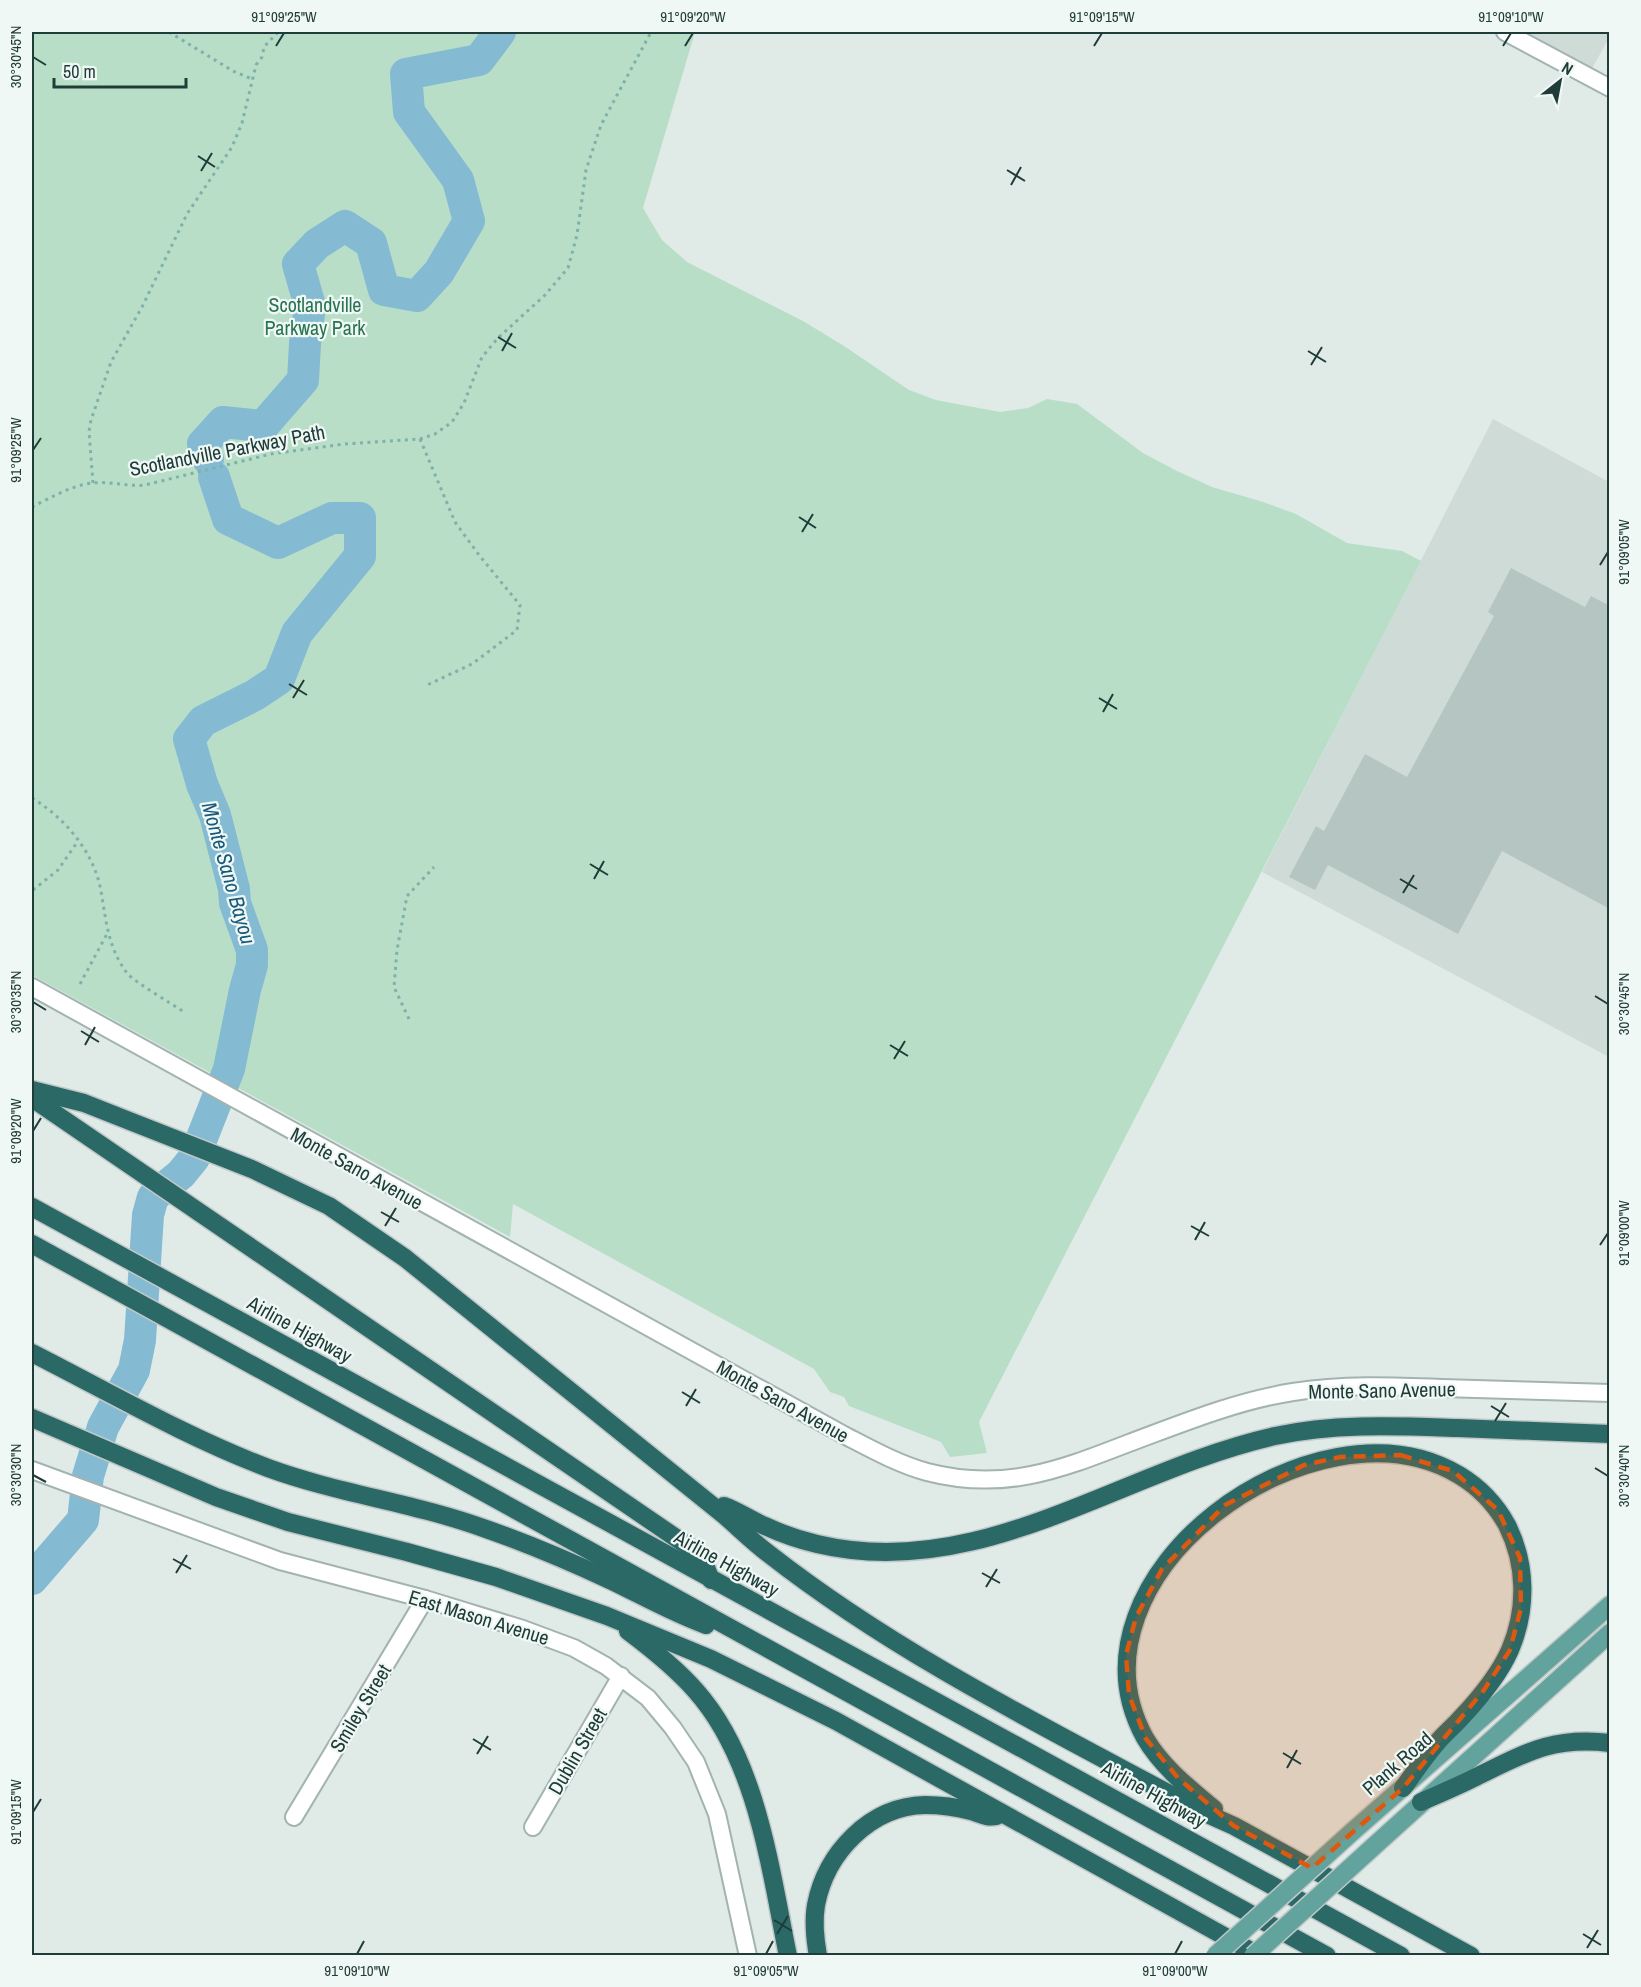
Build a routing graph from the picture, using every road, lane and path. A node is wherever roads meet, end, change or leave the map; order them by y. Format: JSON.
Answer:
{"nodes":[{"id":1,"x":169,"y":32,"type":"edge"},
{"id":2,"x":278,"y":32,"type":"edge"},
{"id":3,"x":651,"y":32,"type":"edge"},
{"id":4,"x":1505,"y":32,"type":"edge"},
{"id":5,"x":252,"y":80,"type":"junction"},
{"id":6,"x":1610,"y":88,"type":"edge"},
{"id":7,"x":420,"y":439,"type":"junction"},
{"id":8,"x":93,"y":483,"type":"junction"},
{"id":9,"x":32,"y":507,"type":"edge"},
{"id":10,"x":425,"y":686,"type":"dead end"},
{"id":11,"x":32,"y":798,"type":"edge"},
{"id":12,"x":78,"y":841,"type":"junction"},
{"id":13,"x":434,"y":867,"type":"dead end"},
{"id":14,"x":33,"y":890,"type":"dead end"},
{"id":15,"x":108,"y":932,"type":"junction"},
{"id":16,"x":80,"y":984,"type":"dead end"},
{"id":17,"x":32,"y":987,"type":"edge"},
{"id":18,"x":184,"y":1011,"type":"dead end"},
{"id":19,"x":409,"y":1019,"type":"dead end"},
{"id":20,"x":32,"y":1090,"type":"edge"},
{"id":21,"x":32,"y":1098,"type":"edge"},
{"id":22,"x":32,"y":1207,"type":"edge"},
{"id":23,"x":32,"y":1244,"type":"edge"},
{"id":24,"x":32,"y":1353,"type":"edge"},
{"id":25,"x":1610,"y":1393,"type":"edge"},
{"id":26,"x":39,"y":1422,"type":"edge"},
{"id":27,"x":1610,"y":1434,"type":"edge"},
{"id":28,"x":33,"y":1470,"type":"edge"},
{"id":29,"x":705,"y":1500,"type":"junction"},
{"id":30,"x":711,"y":1580,"type":"junction"},
{"id":31,"x":425,"y":1599,"type":"junction"},
{"id":32,"x":1610,"y":1605,"type":"edge"},
{"id":33,"x":607,"y":1616,"type":"junction"},
{"id":34,"x":1610,"y":1633,"type":"edge"},
{"id":35,"x":763,"y":1646,"type":"junction"},
{"id":36,"x":621,"y":1676,"type":"junction"},
{"id":37,"x":1610,"y":1743,"type":"edge"},
{"id":38,"x":1403,"y":1788,"type":"junction"},
{"id":39,"x":1421,"y":1802,"type":"junction"},
{"id":40,"x":1005,"y":1815,"type":"junction"},
{"id":41,"x":294,"y":1817,"type":"dead end"},
{"id":42,"x":1234,"y":1826,"type":"junction"},
{"id":43,"x":533,"y":1827,"type":"dead end"},
{"id":44,"x":748,"y":1956,"type":"edge"},
{"id":45,"x":788,"y":1956,"type":"edge"},
{"id":46,"x":818,"y":1956,"type":"edge"},
{"id":47,"x":1215,"y":1956,"type":"edge"},
{"id":48,"x":1252,"y":1956,"type":"edge"},
{"id":49,"x":1260,"y":1956,"type":"edge"},
{"id":50,"x":1327,"y":1956,"type":"edge"},
{"id":51,"x":1401,"y":1956,"type":"edge"},
{"id":52,"x":1471,"y":1956,"type":"edge"}],
"edges":[{"from":1,"to":5,"type":"path"},
{"from":2,"to":5,"type":"path"},
{"from":3,"to":7,"type":"path","name":"Scotlandville Parkway Path"},
{"from":4,"to":6,"type":"street"},
{"from":5,"to":8,"type":"path"},
{"from":7,"to":8,"type":"path","name":"Scotlandville Parkway Path"},
{"from":7,"to":10,"type":"path"},
{"from":8,"to":9,"type":"path","name":"Scotlandville Parkway Path"},
{"from":11,"to":12,"type":"path"},
{"from":12,"to":14,"type":"path"},
{"from":12,"to":15,"type":"path"},
{"from":13,"to":19,"type":"path"},
{"from":15,"to":16,"type":"path"},
{"from":15,"to":18,"type":"path"},
{"from":17,"to":25,"type":"street","name":"Monte Sano Avenue"},
{"from":20,"to":29,"type":"highway"},
{"from":21,"to":30,"type":"highway"},
{"from":22,"to":30,"type":"highway","name":"Airline Highway"},
{"from":23,"to":35,"type":"highway"},
{"from":24,"to":35,"type":"highway"},
{"from":26,"to":33,"type":"highway"},
{"from":27,"to":29,"type":"highway"},
{"from":28,"to":31,"type":"street","name":"East Mason Avenue"},
{"from":29,"to":42,"type":"highway"},
{"from":30,"to":51,"type":"highway","name":"Airline Highway"},
{"from":31,"to":36,"type":"street","name":"East Mason Avenue"},
{"from":31,"to":41,"type":"street","name":"Smiley Street"},
{"from":32,"to":38,"type":"main road","name":"Plank Road"},
{"from":33,"to":40,"type":"highway"},
{"from":33,"to":45,"type":"highway"},
{"from":34,"to":39,"type":"main road"},
{"from":35,"to":50,"type":"highway"},
{"from":36,"to":43,"type":"street","name":"Dublin Street"},
{"from":36,"to":44,"type":"street","name":"East Mason Avenue"},
{"from":37,"to":39,"type":"highway"},
{"from":38,"to":42,"type":"highway"},
{"from":38,"to":47,"type":"main road","name":"Plank Road","bridge":true},
{"from":39,"to":48,"type":"main road","bridge":true},
{"from":40,"to":46,"type":"highway"},
{"from":40,"to":49,"type":"highway"},
{"from":42,"to":52,"type":"highway"}]}
